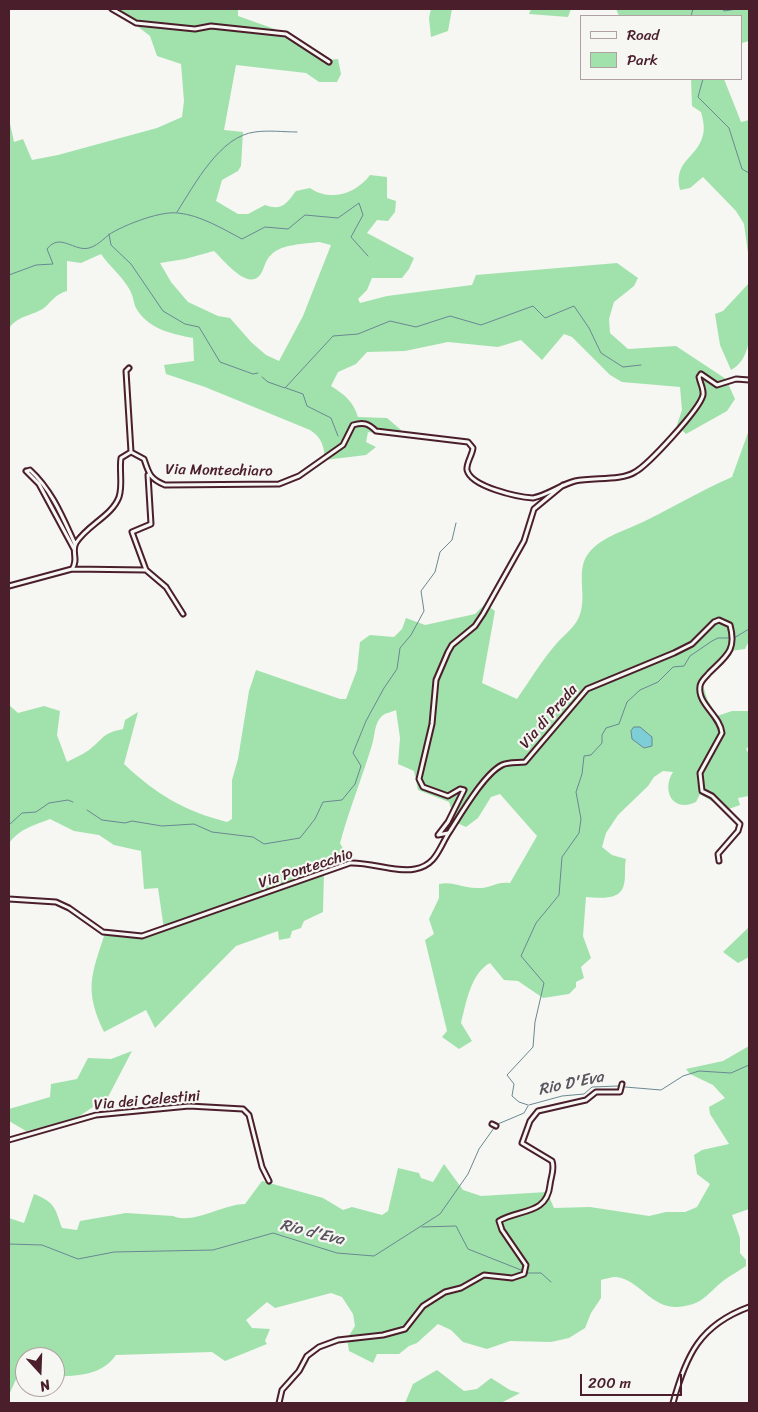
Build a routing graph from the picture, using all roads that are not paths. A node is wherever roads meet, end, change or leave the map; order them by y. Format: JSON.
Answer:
{"nodes":[{"id":1,"x":112,"y":9,"type":"edge"},
{"id":2,"x":329,"y":62,"type":"dead end"},
{"id":3,"x":130,"y":368,"type":"dead end"},
{"id":4,"x":749,"y":380,"type":"edge"},
{"id":5,"x":131,"y":452,"type":"junction"},
{"id":6,"x":148,"y":475,"type":"junction"},
{"id":7,"x":563,"y":485,"type":"junction"},
{"id":8,"x":76,"y":544,"type":"junction"},
{"id":9,"x":74,"y":549,"type":"junction"},
{"id":10,"x":72,"y":569,"type":"junction"},
{"id":11,"x":146,"y":570,"type":"junction"},
{"id":12,"x":9,"y":586,"type":"edge"},
{"id":13,"x":183,"y":614,"type":"dead end"},
{"id":14,"x":448,"y":833,"type":"junction"},
{"id":15,"x":719,"y":861,"type":"dead end"},
{"id":16,"x":9,"y":899,"type":"edge"},
{"id":17,"x":622,"y":1084,"type":"dead end"},
{"id":18,"x":492,"y":1124,"type":"dead end"},
{"id":19,"x":496,"y":1126,"type":"dead end"},
{"id":20,"x":9,"y":1140,"type":"edge"},
{"id":21,"x":269,"y":1181,"type":"dead end"},
{"id":22,"x":749,"y":1307,"type":"edge"},
{"id":23,"x":279,"y":1403,"type":"edge"},
{"id":24,"x":674,"y":1403,"type":"edge"}],
"edges":[{"from":1,"to":2,"type":"street"},
{"from":3,"to":5,"type":"street"},
{"from":4,"to":7,"type":"street","name":"Via Montechiaro"},
{"from":5,"to":6,"type":"street","name":"Via Montechiaro"},
{"from":5,"to":8,"type":"street"},
{"from":6,"to":7,"type":"street","name":"Via Montechiaro"},
{"from":6,"to":11,"type":"street"},
{"from":7,"to":14,"type":"street"},
{"from":8,"to":9,"type":"street"},
{"from":8,"to":9,"type":"street"},
{"from":9,"to":10,"type":"street"},
{"from":10,"to":11,"type":"street"},
{"from":10,"to":12,"type":"street"},
{"from":11,"to":13,"type":"street"},
{"from":14,"to":15,"type":"street","name":"Via di Preda"},
{"from":14,"to":16,"type":"street","name":"Via Pontecchio"},
{"from":17,"to":23,"type":"street"},
{"from":18,"to":19,"type":"street"},
{"from":20,"to":21,"type":"street","name":"Via dei Celestini"},
{"from":22,"to":24,"type":"street"}]}
